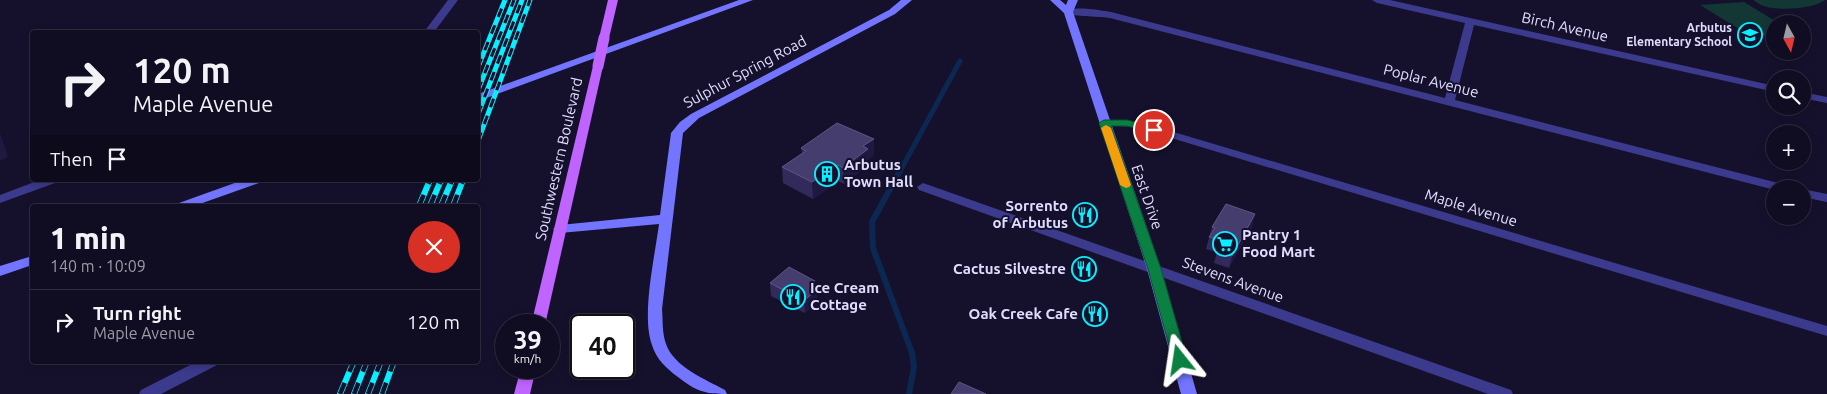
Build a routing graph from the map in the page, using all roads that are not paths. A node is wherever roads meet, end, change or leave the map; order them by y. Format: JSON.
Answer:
{"nodes":[{"id":1,"x":453,"y":0,"type":"edge"},
{"id":2,"x":613,"y":0,"type":"edge"},
{"id":3,"x":748,"y":0,"type":"edge"},
{"id":4,"x":908,"y":0,"type":"edge"},
{"id":5,"x":1055,"y":0,"type":"edge"},
{"id":6,"x":1377,"y":0,"type":"edge"},
{"id":7,"x":1070,"y":6,"type":"edge"},
{"id":8,"x":1470,"y":21,"type":"junction"},
{"id":9,"x":430,"y":30,"type":"edge"},
{"id":10,"x":1766,"y":87,"type":"edge"},
{"id":11,"x":480,"y":97,"type":"edge"},
{"id":12,"x":1811,"y":97,"type":"edge"},
{"id":13,"x":1827,"y":100,"type":"edge"},
{"id":14,"x":1449,"y":102,"type":"junction"},
{"id":15,"x":1104,"y":123,"type":"junction"},
{"id":16,"x":47,"y":182,"type":"edge"},
{"id":17,"x":249,"y":182,"type":"edge"},
{"id":18,"x":1766,"y":184,"type":"edge"},
{"id":19,"x":922,"y":187,"type":"dead end"},
{"id":20,"x":1811,"y":195,"type":"edge"},
{"id":21,"x":1827,"y":198,"type":"edge"},
{"id":22,"x":0,"y":199,"type":"edge"},
{"id":23,"x":189,"y":204,"type":"edge"},
{"id":24,"x":665,"y":219,"type":"junction"},
{"id":25,"x":560,"y":229,"type":"junction"},
{"id":26,"x":30,"y":261,"type":"edge"},
{"id":27,"x":1154,"y":269,"type":"junction"},
{"id":28,"x":0,"y":271,"type":"edge"},
{"id":29,"x":541,"y":314,"type":"edge"},
{"id":30,"x":1827,"y":331,"type":"edge"},
{"id":31,"x":206,"y":364,"type":"edge"},
{"id":32,"x":525,"y":379,"type":"edge"},
{"id":33,"x":147,"y":394,"type":"edge"},
{"id":34,"x":522,"y":394,"type":"edge"},
{"id":35,"x":719,"y":394,"type":"edge"},
{"id":36,"x":1189,"y":394,"type":"edge"},
{"id":37,"x":1505,"y":394,"type":"edge"}],
"edges":[{"from":1,"to":9,"type":"street"},
{"from":2,"to":25,"type":"main road","name":"Southwestern Boulevard","bridge":true},
{"from":3,"to":11,"type":"street"},
{"from":4,"to":24,"type":"street","name":"Sulphur Spring Road"},
{"from":5,"to":7,"type":"street","name":"East Drive"},
{"from":6,"to":8,"type":"street","name":"Birch Avenue"},
{"from":7,"to":14,"type":"street","name":"Poplar Avenue"},
{"from":7,"to":15,"type":"street","name":"East Drive"},
{"from":8,"to":10,"type":"street","name":"Birch Avenue"},
{"from":8,"to":14,"type":"street"},
{"from":12,"to":13,"type":"street"},
{"from":14,"to":18,"type":"street","name":"Poplar Avenue"},
{"from":15,"to":27,"type":"street","name":"East Drive"},
{"from":15,"to":30,"type":"street","name":"Maple Avenue"},
{"from":16,"to":22,"type":"street"},
{"from":17,"to":23,"type":"street"},
{"from":19,"to":27,"type":"street","name":"Stevens Avenue"},
{"from":20,"to":21,"type":"street"},
{"from":24,"to":25,"type":"street"},
{"from":24,"to":35,"type":"street","name":"Sulphur Spring Road"},
{"from":25,"to":29,"type":"main road","name":"Southwestern Boulevard"},
{"from":26,"to":28,"type":"street"},
{"from":27,"to":36,"type":"street","name":"East Drive"},
{"from":27,"to":37,"type":"street","name":"Stevens Avenue"},
{"from":31,"to":33,"type":"street"},
{"from":32,"to":34,"type":"main road"}]}
